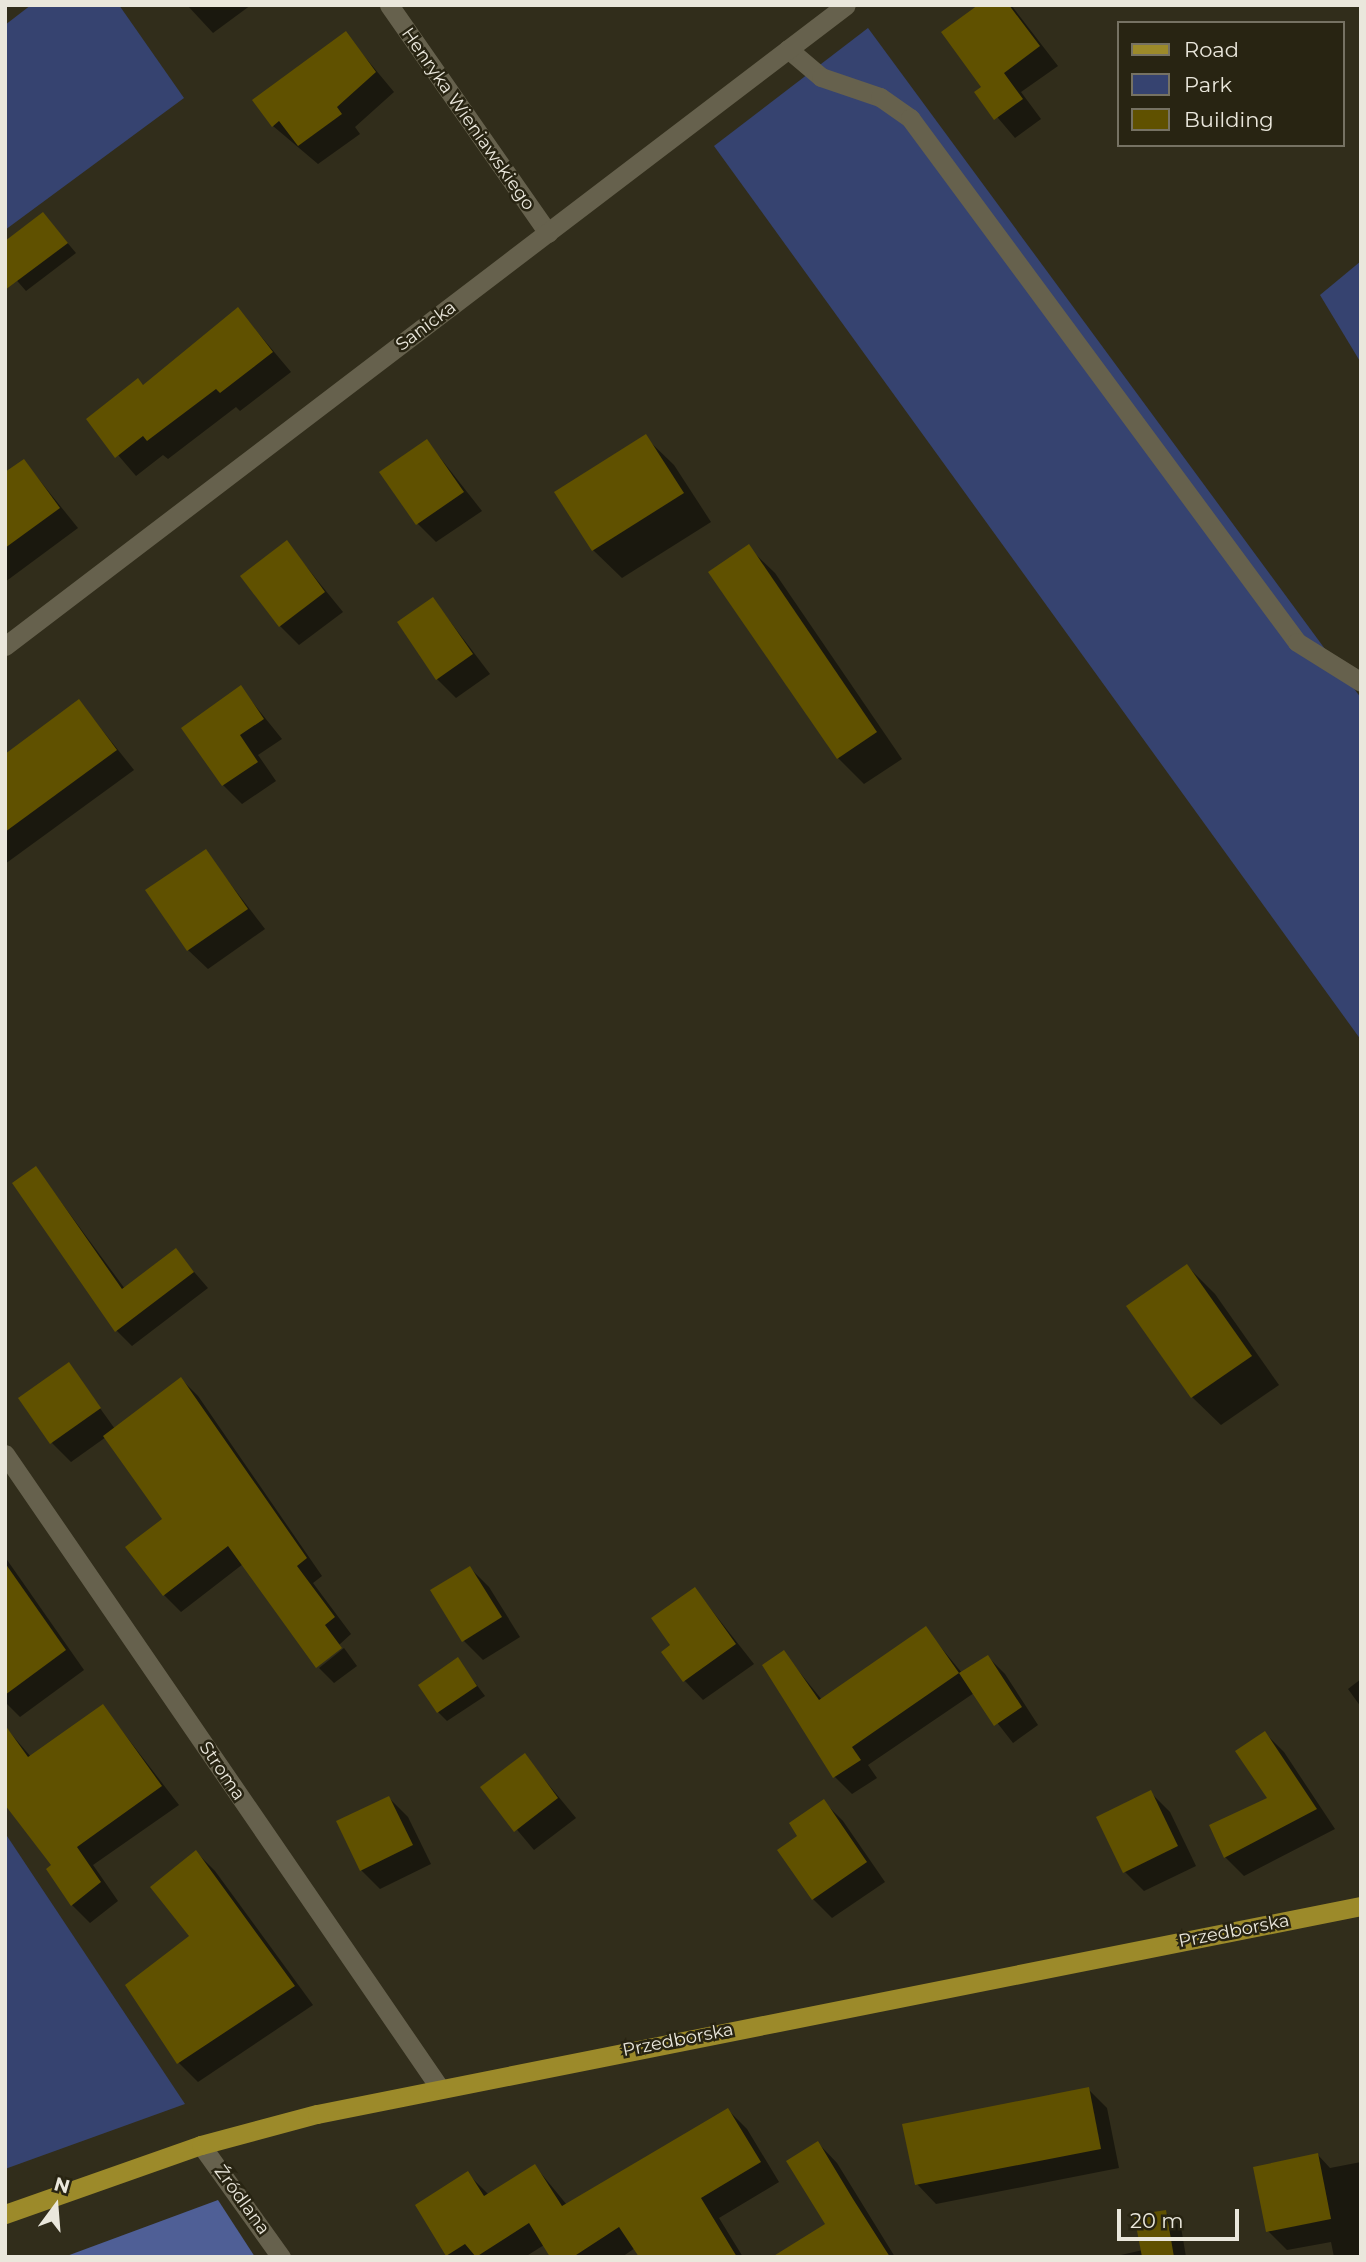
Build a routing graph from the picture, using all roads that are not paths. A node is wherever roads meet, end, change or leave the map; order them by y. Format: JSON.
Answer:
{"nodes":[{"id":1,"x":389,"y":5,"type":"edge"},
{"id":2,"x":846,"y":5,"type":"edge"},
{"id":3,"x":788,"y":49,"type":"junction"},
{"id":4,"x":548,"y":233,"type":"junction"},
{"id":5,"x":5,"y":646,"type":"edge"},
{"id":6,"x":1361,"y":682,"type":"edge"},
{"id":7,"x":5,"y":1454,"type":"edge"},
{"id":8,"x":1361,"y":1906,"type":"edge"},
{"id":9,"x":439,"y":2087,"type":"junction"},
{"id":10,"x":201,"y":2145,"type":"junction"},
{"id":11,"x":5,"y":2214,"type":"edge"},
{"id":12,"x":281,"y":2257,"type":"edge"}],
"edges":[{"from":1,"to":4,"type":"street","name":"Henryka Wieniawskiego"},
{"from":2,"to":3,"type":"street","name":"Sanicka"},
{"from":3,"to":4,"type":"street","name":"Sanicka"},
{"from":3,"to":6,"type":"street"},
{"from":4,"to":5,"type":"street","name":"Sanicka"},
{"from":7,"to":9,"type":"street","name":"Stroma"},
{"from":8,"to":9,"type":"main road","name":"Przedborska"},
{"from":9,"to":10,"type":"main road","name":"Przedborska"},
{"from":10,"to":11,"type":"main road","name":"Przedborska"},
{"from":10,"to":12,"type":"street","name":"Źródlana"}]}
